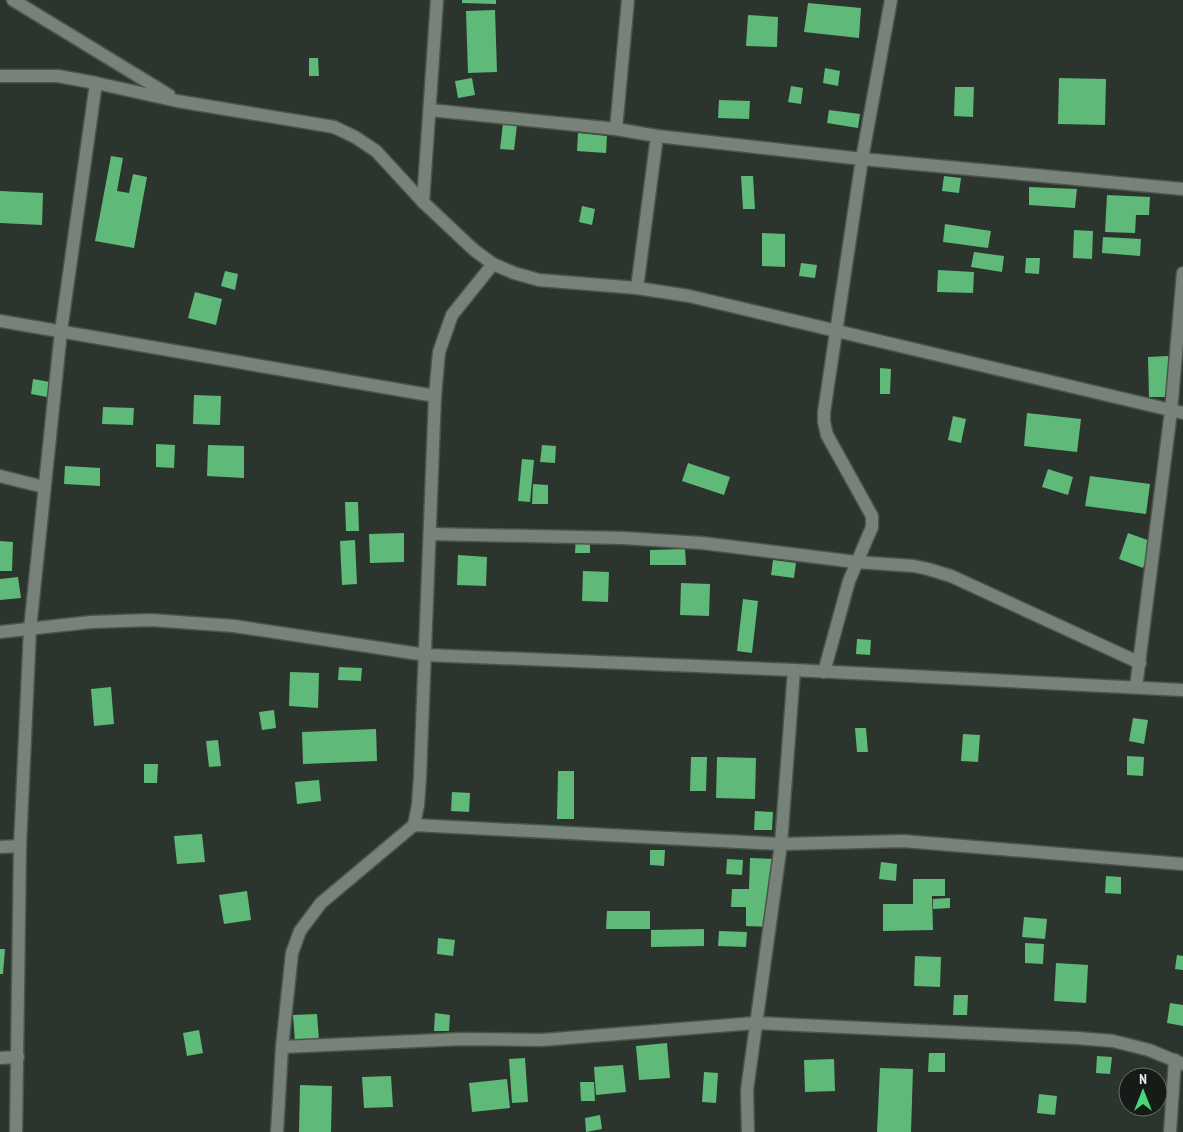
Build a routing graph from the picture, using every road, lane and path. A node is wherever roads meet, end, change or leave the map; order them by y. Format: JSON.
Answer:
{"nodes":[{"id":1,"x":13,"y":0,"type":"edge"},
{"id":2,"x":437,"y":0,"type":"edge"},
{"id":3,"x":628,"y":0,"type":"edge"},
{"id":4,"x":891,"y":0,"type":"edge"},
{"id":5,"x":0,"y":76,"type":"edge"},
{"id":6,"x":96,"y":82,"type":"junction"},
{"id":7,"x":177,"y":101,"type":"junction"},
{"id":8,"x":430,"y":110,"type":"junction"},
{"id":9,"x":616,"y":129,"type":"junction"},
{"id":10,"x":657,"y":136,"type":"junction"},
{"id":11,"x":862,"y":159,"type":"junction"},
{"id":12,"x":1183,"y":189,"type":"edge"},
{"id":13,"x":423,"y":202,"type":"junction"},
{"id":14,"x":493,"y":264,"type":"junction"},
{"id":15,"x":1183,"y":273,"type":"edge"},
{"id":16,"x":637,"y":288,"type":"junction"},
{"id":17,"x":0,"y":321,"type":"edge"},
{"id":18,"x":61,"y":331,"type":"junction"},
{"id":19,"x":836,"y":331,"type":"junction"},
{"id":20,"x":435,"y":396,"type":"junction"},
{"id":21,"x":1177,"y":412,"type":"edge"},
{"id":22,"x":0,"y":476,"type":"edge"},
{"id":23,"x":44,"y":487,"type":"junction"},
{"id":24,"x":430,"y":534,"type":"junction"},
{"id":25,"x":856,"y":562,"type":"junction"},
{"id":26,"x":30,"y":629,"type":"junction"},
{"id":27,"x":0,"y":632,"type":"edge"},
{"id":28,"x":426,"y":654,"type":"junction"},
{"id":29,"x":1140,"y":662,"type":"junction"},
{"id":30,"x":794,"y":670,"type":"junction"},
{"id":31,"x":824,"y":672,"type":"junction"},
{"id":32,"x":1136,"y":688,"type":"junction"},
{"id":33,"x":1183,"y":690,"type":"edge"},
{"id":34,"x":414,"y":825,"type":"junction"},
{"id":35,"x":781,"y":844,"type":"junction"},
{"id":36,"x":0,"y":846,"type":"edge"},
{"id":37,"x":20,"y":846,"type":"junction"},
{"id":38,"x":1183,"y":864,"type":"edge"},
{"id":39,"x":755,"y":1023,"type":"junction"},
{"id":40,"x":282,"y":1047,"type":"junction"},
{"id":41,"x":18,"y":1057,"type":"junction"},
{"id":42,"x":0,"y":1058,"type":"edge"},
{"id":43,"x":1179,"y":1062,"type":"edge"},
{"id":44,"x":16,"y":1132,"type":"edge"},
{"id":45,"x":278,"y":1132,"type":"edge"},
{"id":46,"x":748,"y":1132,"type":"edge"},
{"id":47,"x":1170,"y":1132,"type":"edge"}],
"edges":[{"from":1,"to":7,"type":"street"},
{"from":2,"to":8,"type":"street"},
{"from":3,"to":9,"type":"street"},
{"from":4,"to":11,"type":"street"},
{"from":5,"to":6,"type":"street"},
{"from":6,"to":7,"type":"street"},
{"from":6,"to":18,"type":"street"},
{"from":7,"to":13,"type":"street"},
{"from":8,"to":9,"type":"street"},
{"from":8,"to":13,"type":"street"},
{"from":9,"to":10,"type":"street"},
{"from":10,"to":11,"type":"street"},
{"from":10,"to":16,"type":"street"},
{"from":11,"to":12,"type":"street"},
{"from":11,"to":19,"type":"street"},
{"from":13,"to":14,"type":"street"},
{"from":14,"to":16,"type":"street"},
{"from":14,"to":20,"type":"street"},
{"from":15,"to":21,"type":"street"},
{"from":16,"to":19,"type":"street"},
{"from":17,"to":18,"type":"street"},
{"from":18,"to":20,"type":"street"},
{"from":18,"to":23,"type":"street"},
{"from":19,"to":21,"type":"street"},
{"from":19,"to":25,"type":"street"},
{"from":20,"to":24,"type":"street"},
{"from":21,"to":29,"type":"street"},
{"from":22,"to":23,"type":"street"},
{"from":23,"to":26,"type":"street"},
{"from":24,"to":25,"type":"street"},
{"from":24,"to":28,"type":"street"},
{"from":25,"to":29,"type":"street"},
{"from":25,"to":31,"type":"street"},
{"from":26,"to":27,"type":"street"},
{"from":26,"to":28,"type":"street"},
{"from":26,"to":37,"type":"street"},
{"from":28,"to":30,"type":"street"},
{"from":28,"to":34,"type":"street"},
{"from":29,"to":32,"type":"street"},
{"from":30,"to":31,"type":"street"},
{"from":30,"to":35,"type":"street"},
{"from":31,"to":32,"type":"street"},
{"from":32,"to":33,"type":"street"},
{"from":34,"to":35,"type":"street"},
{"from":34,"to":40,"type":"street"},
{"from":35,"to":38,"type":"street"},
{"from":35,"to":39,"type":"street"},
{"from":36,"to":37,"type":"street"},
{"from":37,"to":41,"type":"street"},
{"from":39,"to":40,"type":"street"},
{"from":39,"to":43,"type":"street"},
{"from":39,"to":46,"type":"street"},
{"from":40,"to":45,"type":"street"},
{"from":41,"to":42,"type":"street"},
{"from":41,"to":44,"type":"street"},
{"from":43,"to":47,"type":"street"}]}
